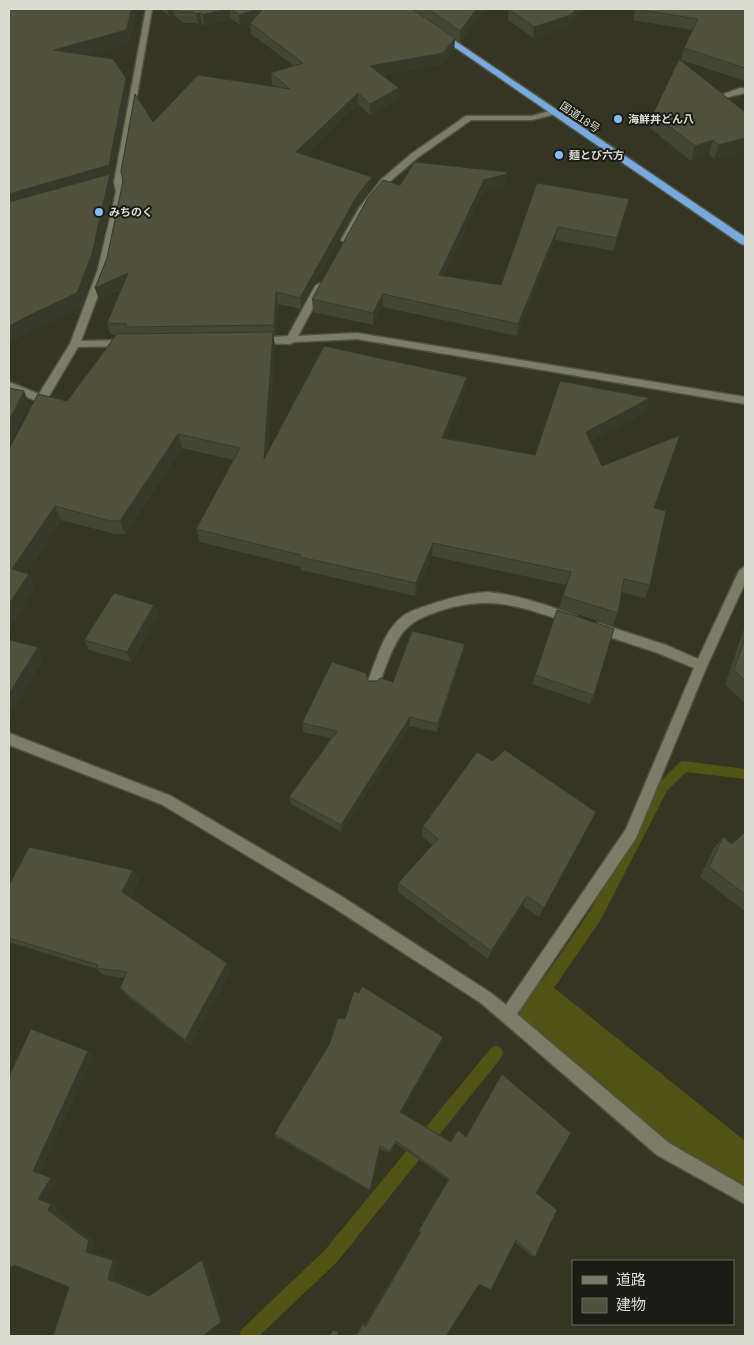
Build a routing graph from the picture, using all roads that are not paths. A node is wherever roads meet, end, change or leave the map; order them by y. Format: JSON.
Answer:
{"nodes":[{"id":1,"x":149,"y":9,"type":"edge"},
{"id":2,"x":403,"y":9,"type":"edge"},
{"id":3,"x":745,"y":91,"type":"edge"},
{"id":4,"x":720,"y":97,"type":"edge"},
{"id":5,"x":553,"y":112,"type":"junction"},
{"id":6,"x":745,"y":242,"type":"edge"},
{"id":7,"x":340,"y":249,"type":"edge"},
{"id":8,"x":326,"y":274,"type":"edge"},
{"id":9,"x":251,"y":341,"type":"edge"},
{"id":10,"x":290,"y":341,"type":"junction"},
{"id":11,"x":133,"y":343,"type":"edge"},
{"id":12,"x":75,"y":344,"type":"junction"},
{"id":13,"x":9,"y":385,"type":"edge"},
{"id":14,"x":41,"y":399,"type":"junction"},
{"id":15,"x":745,"y":401,"type":"edge"},
{"id":16,"x":32,"y":416,"type":"edge"},
{"id":17,"x":745,"y":571,"type":"edge"},
{"id":18,"x":701,"y":666,"type":"junction"},
{"id":19,"x":373,"y":684,"type":"edge"},
{"id":20,"x":9,"y":740,"type":"edge"},
{"id":21,"x":506,"y":1016,"type":"junction"},
{"id":22,"x":745,"y":1196,"type":"edge"}],
"edges":[{"from":1,"to":12,"type":"street"},
{"from":2,"to":5,"type":"highway","name":"国道18号"},
{"from":3,"to":4,"type":"street"},
{"from":5,"to":6,"type":"highway","name":"国道18号"},
{"from":5,"to":7,"type":"street"},
{"from":8,"to":10,"type":"street"},
{"from":9,"to":10,"type":"street"},
{"from":10,"to":15,"type":"street"},
{"from":11,"to":12,"type":"street"},
{"from":12,"to":14,"type":"street"},
{"from":13,"to":14,"type":"street"},
{"from":14,"to":16,"type":"street"},
{"from":17,"to":18,"type":"street"},
{"from":18,"to":19,"type":"street"},
{"from":18,"to":21,"type":"street"},
{"from":20,"to":21,"type":"street"},
{"from":21,"to":22,"type":"street"}]}
